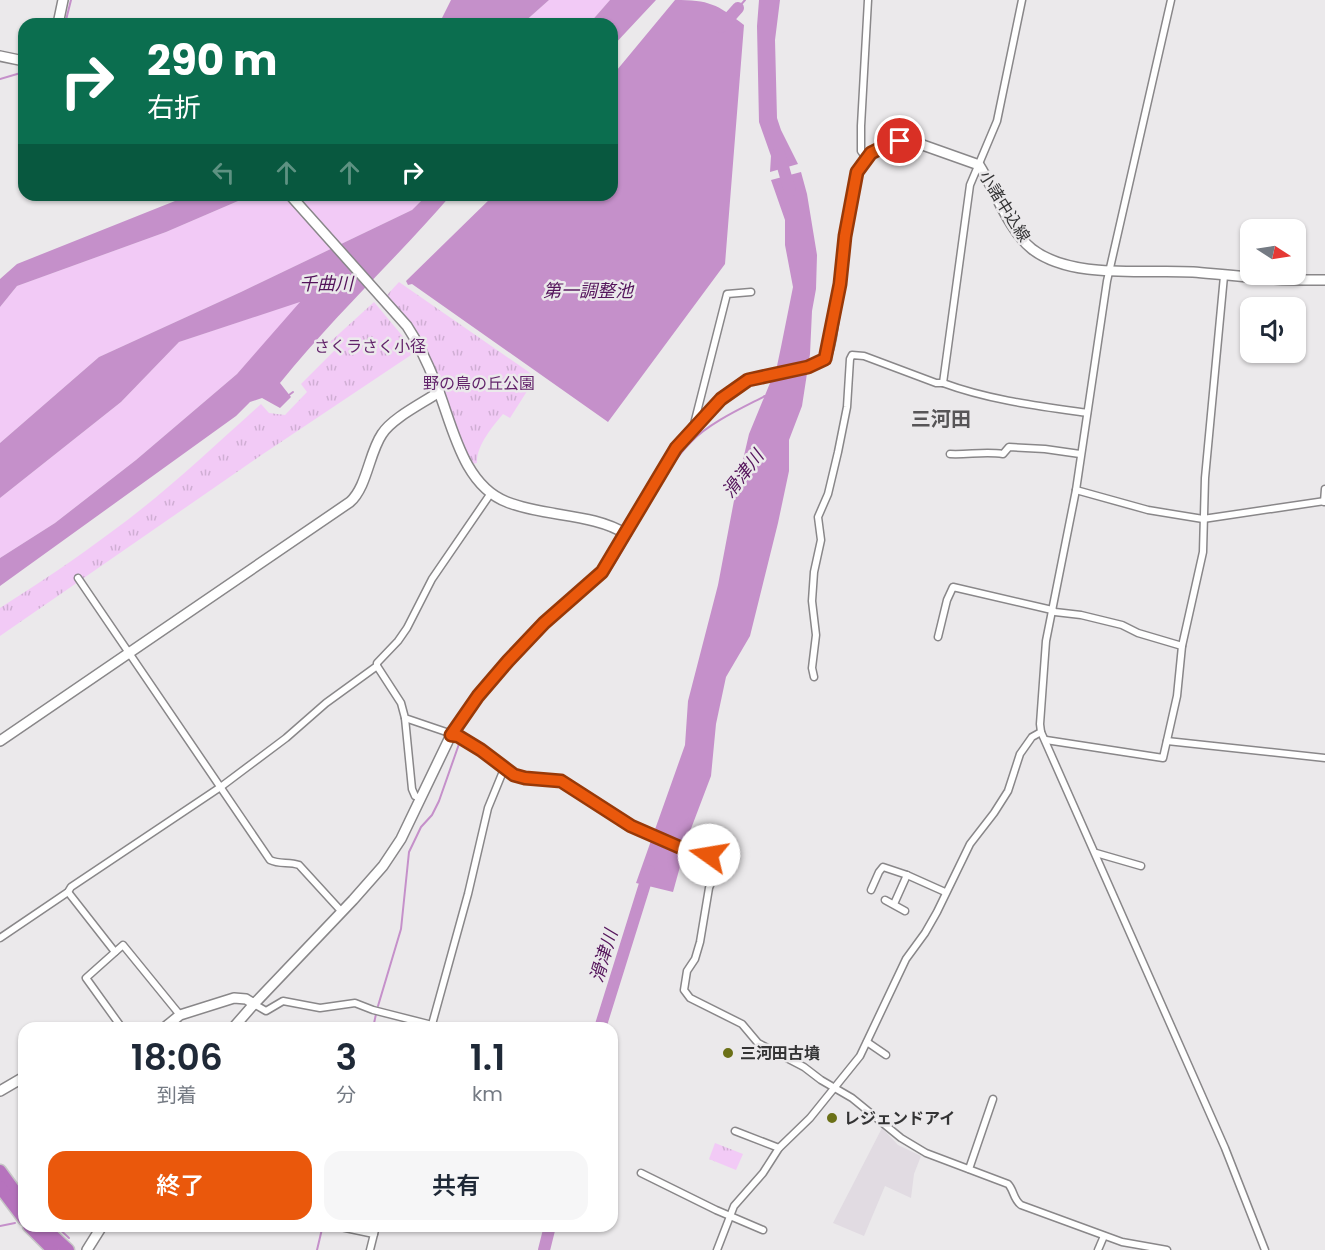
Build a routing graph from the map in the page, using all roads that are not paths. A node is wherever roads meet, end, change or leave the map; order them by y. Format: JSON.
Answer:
{"nodes":[{"id":1,"x":63,"y":0,"type":"edge"},
{"id":2,"x":867,"y":0,"type":"edge"},
{"id":3,"x":1022,"y":0,"type":"edge"},
{"id":4,"x":1171,"y":0,"type":"edge"},
{"id":5,"x":59,"y":18,"type":"edge"},
{"id":6,"x":0,"y":56,"type":"edge"},
{"id":7,"x":18,"y":60,"type":"edge"},
{"id":8,"x":866,"y":158,"type":"junction"},
{"id":9,"x":979,"y":165,"type":"junction"},
{"id":10,"x":295,"y":201,"type":"edge"},
{"id":11,"x":1109,"y":270,"type":"junction"},
{"id":12,"x":1224,"y":276,"type":"junction"},
{"id":13,"x":1325,"y":280,"type":"edge"},
{"id":14,"x":751,"y":292,"type":"dead end"},
{"id":15,"x":943,"y":383,"type":"junction"},
{"id":16,"x":439,"y":392,"type":"junction"},
{"id":17,"x":1087,"y":413,"type":"junction"},
{"id":18,"x":693,"y":428,"type":"junction"},
{"id":19,"x":950,"y":454,"type":"dead end"},
{"id":20,"x":1080,"y":454,"type":"junction"},
{"id":21,"x":1325,"y":489,"type":"edge"},
{"id":22,"x":1076,"y":490,"type":"junction"},
{"id":23,"x":491,"y":493,"type":"junction"},
{"id":24,"x":1324,"y":502,"type":"edge"},
{"id":25,"x":1203,"y":519,"type":"junction"},
{"id":26,"x":626,"y":534,"type":"junction"},
{"id":27,"x":78,"y":578,"type":"dead end"},
{"id":28,"x":1052,"y":610,"type":"junction"},
{"id":29,"x":938,"y":637,"type":"dead end"},
{"id":30,"x":1182,"y":646,"type":"junction"},
{"id":31,"x":129,"y":652,"type":"junction"},
{"id":32,"x":376,"y":666,"type":"junction"},
{"id":33,"x":814,"y":677,"type":"dead end"},
{"id":34,"x":405,"y":718,"type":"junction"},
{"id":35,"x":1041,"y":732,"type":"junction"},
{"id":36,"x":451,"y":735,"type":"junction"},
{"id":37,"x":1046,"y":740,"type":"junction"},
{"id":38,"x":0,"y":741,"type":"edge"},
{"id":39,"x":1167,"y":741,"type":"junction"},
{"id":40,"x":1325,"y":758,"type":"edge"},
{"id":41,"x":504,"y":769,"type":"junction"},
{"id":42,"x":222,"y":786,"type":"junction"},
{"id":43,"x":420,"y":798,"type":"junction"},
{"id":44,"x":1096,"y":853,"type":"junction"},
{"id":45,"x":1141,"y":866,"type":"dead end"},
{"id":46,"x":907,"y":874,"type":"junction"},
{"id":47,"x":871,"y":890,"type":"dead end"},
{"id":48,"x":68,"y":892,"type":"junction"},
{"id":49,"x":945,"y":892,"type":"junction"},
{"id":50,"x":885,"y":900,"type":"dead end"},
{"id":51,"x":894,"y":904,"type":"junction"},
{"id":52,"x":905,"y":911,"type":"dead end"},
{"id":53,"x":342,"y":912,"type":"junction"},
{"id":54,"x":0,"y":938,"type":"edge"},
{"id":55,"x":115,"y":952,"type":"junction"},
{"id":56,"x":254,"y":1005,"type":"junction"},
{"id":57,"x":180,"y":1015,"type":"junction"},
{"id":58,"x":118,"y":1022,"type":"edge"},
{"id":59,"x":171,"y":1022,"type":"edge"},
{"id":60,"x":238,"y":1022,"type":"edge"},
{"id":61,"x":416,"y":1022,"type":"edge"},
{"id":62,"x":432,"y":1022,"type":"edge"},
{"id":63,"x":867,"y":1042,"type":"junction"},
{"id":64,"x":886,"y":1055,"type":"dead end"},
{"id":65,"x":18,"y":1080,"type":"edge"},
{"id":66,"x":834,"y":1088,"type":"junction"},
{"id":67,"x":0,"y":1091,"type":"edge"},
{"id":68,"x":993,"y":1099,"type":"dead end"},
{"id":69,"x":735,"y":1131,"type":"dead end"},
{"id":70,"x":778,"y":1148,"type":"junction"},
{"id":71,"x":969,"y":1169,"type":"junction"},
{"id":72,"x":0,"y":1170,"type":"edge"},
{"id":73,"x":641,"y":1173,"type":"dead end"},
{"id":74,"x":0,"y":1187,"type":"edge"},
{"id":75,"x":18,"y":1196,"type":"edge"},
{"id":76,"x":18,"y":1212,"type":"edge"},
{"id":77,"x":729,"y":1217,"type":"junction"},
{"id":78,"x":763,"y":1230,"type":"dead end"},
{"id":79,"x":35,"y":1232,"type":"edge"},
{"id":80,"x":48,"y":1232,"type":"edge"},
{"id":81,"x":98,"y":1232,"type":"edge"},
{"id":82,"x":364,"y":1232,"type":"edge"},
{"id":83,"x":374,"y":1234,"type":"joint"},
{"id":84,"x":1104,"y":1236,"type":"junction"},
{"id":85,"x":53,"y":1250,"type":"edge"},
{"id":86,"x":68,"y":1250,"type":"edge"},
{"id":87,"x":87,"y":1250,"type":"edge"},
{"id":88,"x":370,"y":1250,"type":"edge"},
{"id":89,"x":717,"y":1250,"type":"edge"},
{"id":90,"x":1098,"y":1250,"type":"edge"},
{"id":91,"x":1167,"y":1250,"type":"edge"},
{"id":92,"x":1265,"y":1250,"type":"edge"}],
"edges":[{"from":1,"to":5,"type":"main road"},
{"from":2,"to":8,"type":"street"},
{"from":3,"to":9,"type":"street"},
{"from":4,"to":11,"type":"street"},
{"from":6,"to":7,"type":"main road"},
{"from":8,"to":9,"type":"main road","name":"小諸中込線"},
{"from":8,"to":18,"type":"main road"},
{"from":9,"to":11,"type":"main road","name":"小諸中込線"},
{"from":9,"to":15,"type":"street"},
{"from":10,"to":16,"type":"main road"},
{"from":11,"to":12,"type":"main road","name":"小諸中込線"},
{"from":11,"to":17,"type":"street"},
{"from":12,"to":13,"type":"main road","name":"小諸中込線"},
{"from":12,"to":25,"type":"street"},
{"from":14,"to":18,"type":"street"},
{"from":15,"to":17,"type":"street"},
{"from":15,"to":33,"type":"street"},
{"from":16,"to":23,"type":"main road"},
{"from":16,"to":31,"type":"main road"},
{"from":17,"to":20,"type":"street"},
{"from":18,"to":26,"type":"main road"},
{"from":19,"to":20,"type":"street"},
{"from":20,"to":22,"type":"street"},
{"from":21,"to":24,"type":"street"},
{"from":22,"to":25,"type":"street"},
{"from":22,"to":28,"type":"street"},
{"from":23,"to":26,"type":"main road"},
{"from":23,"to":32,"type":"street"},
{"from":24,"to":25,"type":"street"},
{"from":25,"to":30,"type":"street"},
{"from":26,"to":36,"type":"main road"},
{"from":27,"to":31,"type":"street"},
{"from":28,"to":29,"type":"street"},
{"from":28,"to":30,"type":"street"},
{"from":28,"to":35,"type":"street"},
{"from":30,"to":39,"type":"street"},
{"from":31,"to":38,"type":"main road"},
{"from":31,"to":42,"type":"street"},
{"from":32,"to":34,"type":"street"},
{"from":32,"to":42,"type":"street"},
{"from":34,"to":36,"type":"street"},
{"from":34,"to":43,"type":"street"},
{"from":35,"to":37,"type":"street"},
{"from":35,"to":49,"type":"street"},
{"from":36,"to":41,"type":"street"},
{"from":36,"to":43,"type":"main road"},
{"from":37,"to":39,"type":"street"},
{"from":37,"to":44,"type":"street"},
{"from":39,"to":40,"type":"street"},
{"from":41,"to":62,"type":"street"},
{"from":41,"to":66,"type":"street"},
{"from":42,"to":48,"type":"street"},
{"from":42,"to":53,"type":"street"},
{"from":43,"to":53,"type":"main road"},
{"from":44,"to":45,"type":"street"},
{"from":44,"to":92,"type":"street"},
{"from":46,"to":47,"type":"street"},
{"from":46,"to":49,"type":"street"},
{"from":46,"to":51,"type":"street"},
{"from":48,"to":54,"type":"street"},
{"from":48,"to":55,"type":"street"},
{"from":49,"to":63,"type":"street"},
{"from":50,"to":51,"type":"street"},
{"from":51,"to":52,"type":"street"},
{"from":53,"to":56,"type":"main road"},
{"from":55,"to":57,"type":"street"},
{"from":55,"to":58,"type":"street"},
{"from":56,"to":57,"type":"main road"},
{"from":56,"to":60,"type":"main road"},
{"from":56,"to":61,"type":"street"},
{"from":57,"to":59,"type":"main road"},
{"from":63,"to":64,"type":"street"},
{"from":63,"to":66,"type":"street"},
{"from":65,"to":67,"type":"main road"},
{"from":66,"to":70,"type":"street"},
{"from":66,"to":71,"type":"street"},
{"from":68,"to":71,"type":"street"},
{"from":69,"to":70,"type":"street"},
{"from":70,"to":77,"type":"street"},
{"from":71,"to":84,"type":"street"},
{"from":72,"to":75,"type":"highway"},
{"from":73,"to":77,"type":"street"},
{"from":74,"to":76,"type":"highway"},
{"from":77,"to":78,"type":"street"},
{"from":77,"to":89,"type":"street"},
{"from":79,"to":85,"type":"highway"},
{"from":80,"to":86,"type":"highway"},
{"from":81,"to":87,"type":"main road"},
{"from":82,"to":83,"type":"street"},
{"from":83,"to":88,"type":"street"},
{"from":84,"to":90,"type":"street"},
{"from":84,"to":91,"type":"street"}]}
